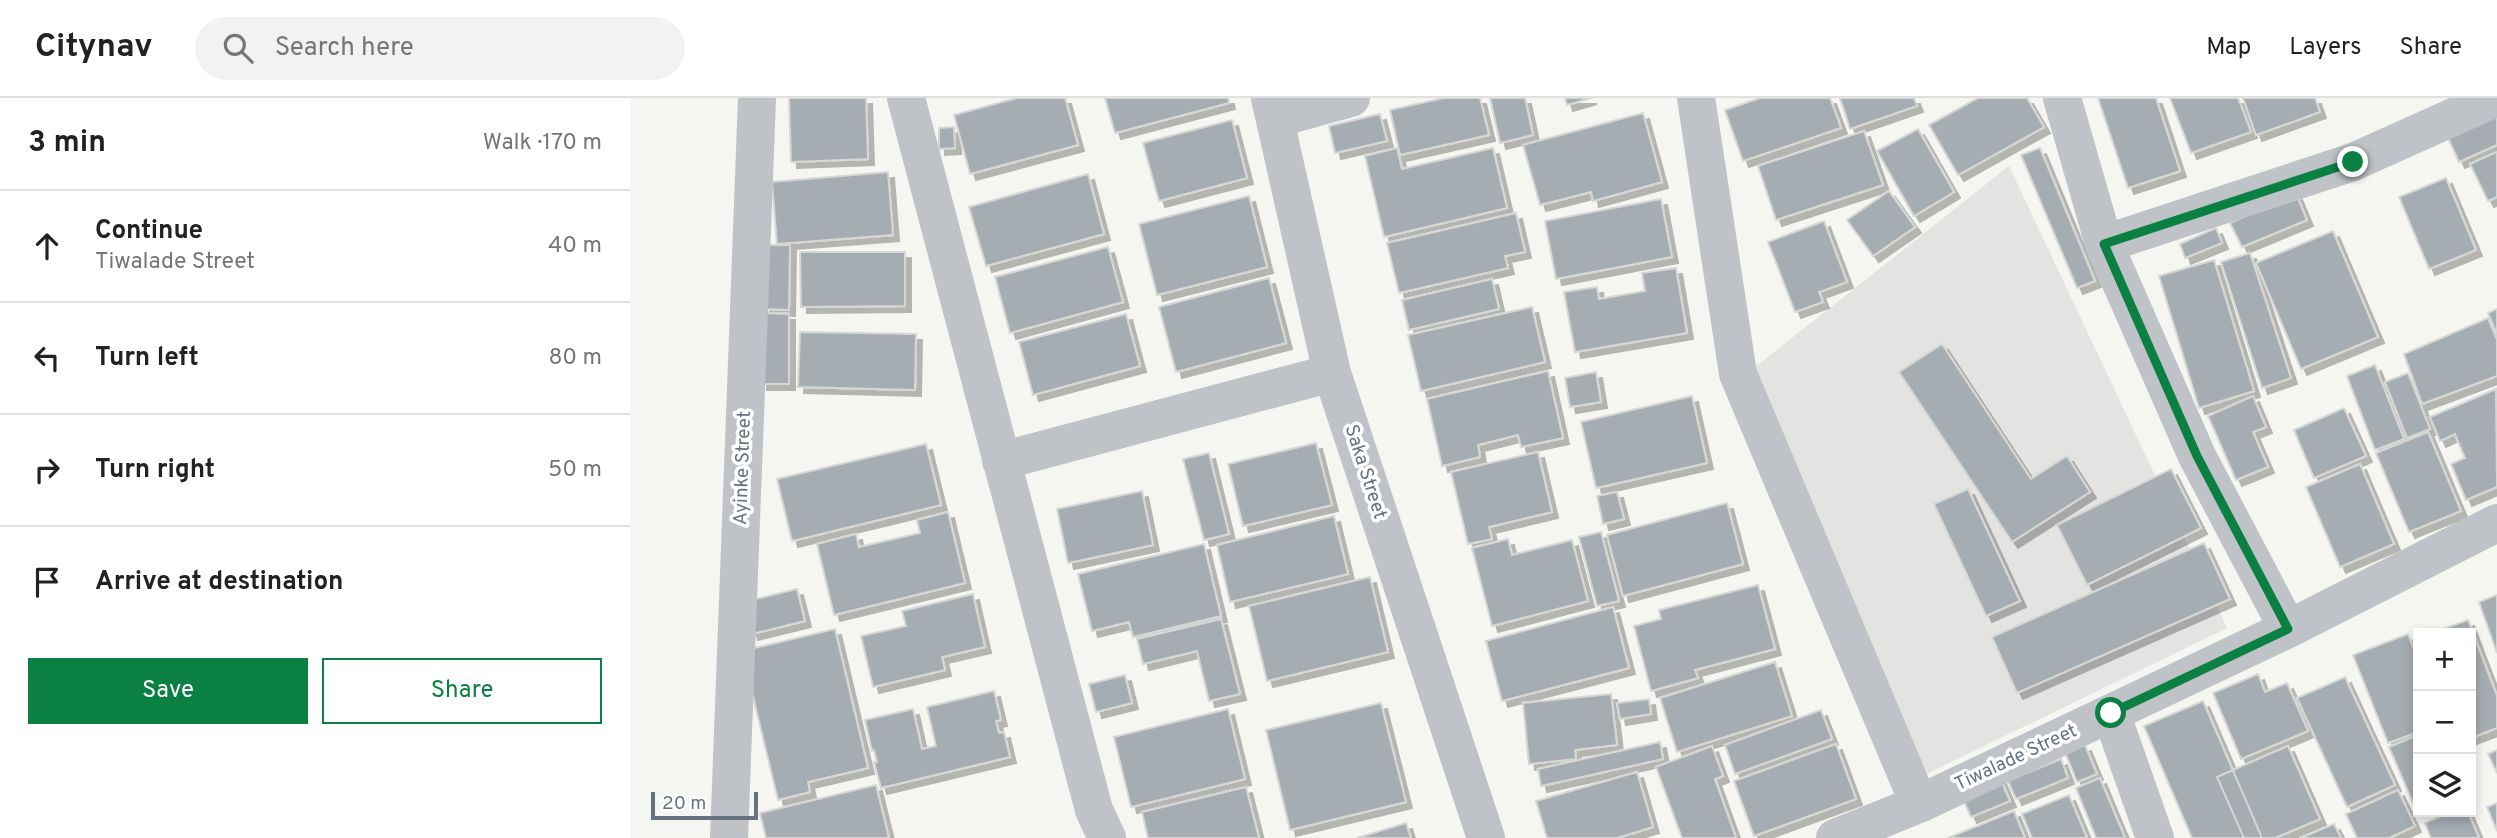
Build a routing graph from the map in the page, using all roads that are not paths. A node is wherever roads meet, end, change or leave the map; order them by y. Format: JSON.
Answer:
{"nodes":[{"id":1,"x":757,"y":98,"type":"edge"},
{"id":2,"x":906,"y":98,"type":"edge"},
{"id":3,"x":1350,"y":98,"type":"edge"},
{"id":4,"x":1696,"y":98,"type":"edge"},
{"id":5,"x":2062,"y":98,"type":"edge"},
{"id":6,"x":2496,"y":98,"type":"edge"},
{"id":7,"x":1273,"y":109,"type":"edge"},
{"id":8,"x":2104,"y":244,"type":"junction"},
{"id":9,"x":1332,"y":373,"type":"junction"},
{"id":10,"x":1001,"y":461,"type":"junction"},
{"id":11,"x":2497,"y":523,"type":"edge"},
{"id":12,"x":2288,"y":629,"type":"junction"},
{"id":13,"x":2111,"y":713,"type":"junction"},
{"id":14,"x":1919,"y":804,"type":"junction"},
{"id":15,"x":729,"y":838,"type":"edge"},
{"id":16,"x":1107,"y":838,"type":"edge"},
{"id":17,"x":1486,"y":838,"type":"edge"},
{"id":18,"x":1835,"y":838,"type":"edge"},
{"id":19,"x":2155,"y":838,"type":"edge"}],
"edges":[{"from":1,"to":15,"type":"street","name":"Ayinke Street"},
{"from":2,"to":10,"type":"street"},
{"from":3,"to":7,"type":"street"},
{"from":4,"to":14,"type":"street"},
{"from":5,"to":8,"type":"street"},
{"from":6,"to":8,"type":"street"},
{"from":7,"to":9,"type":"street","name":"Saka Street"},
{"from":8,"to":12,"type":"street"},
{"from":9,"to":10,"type":"street"},
{"from":9,"to":17,"type":"street","name":"Saka Street"},
{"from":10,"to":16,"type":"street"},
{"from":11,"to":12,"type":"street","name":"Tiwalade Street"},
{"from":12,"to":13,"type":"street","name":"Tiwalade Street"},
{"from":13,"to":14,"type":"street","name":"Tiwalade Street"},
{"from":13,"to":19,"type":"street"},
{"from":14,"to":18,"type":"street","name":"Tiwalade Street"}]}
